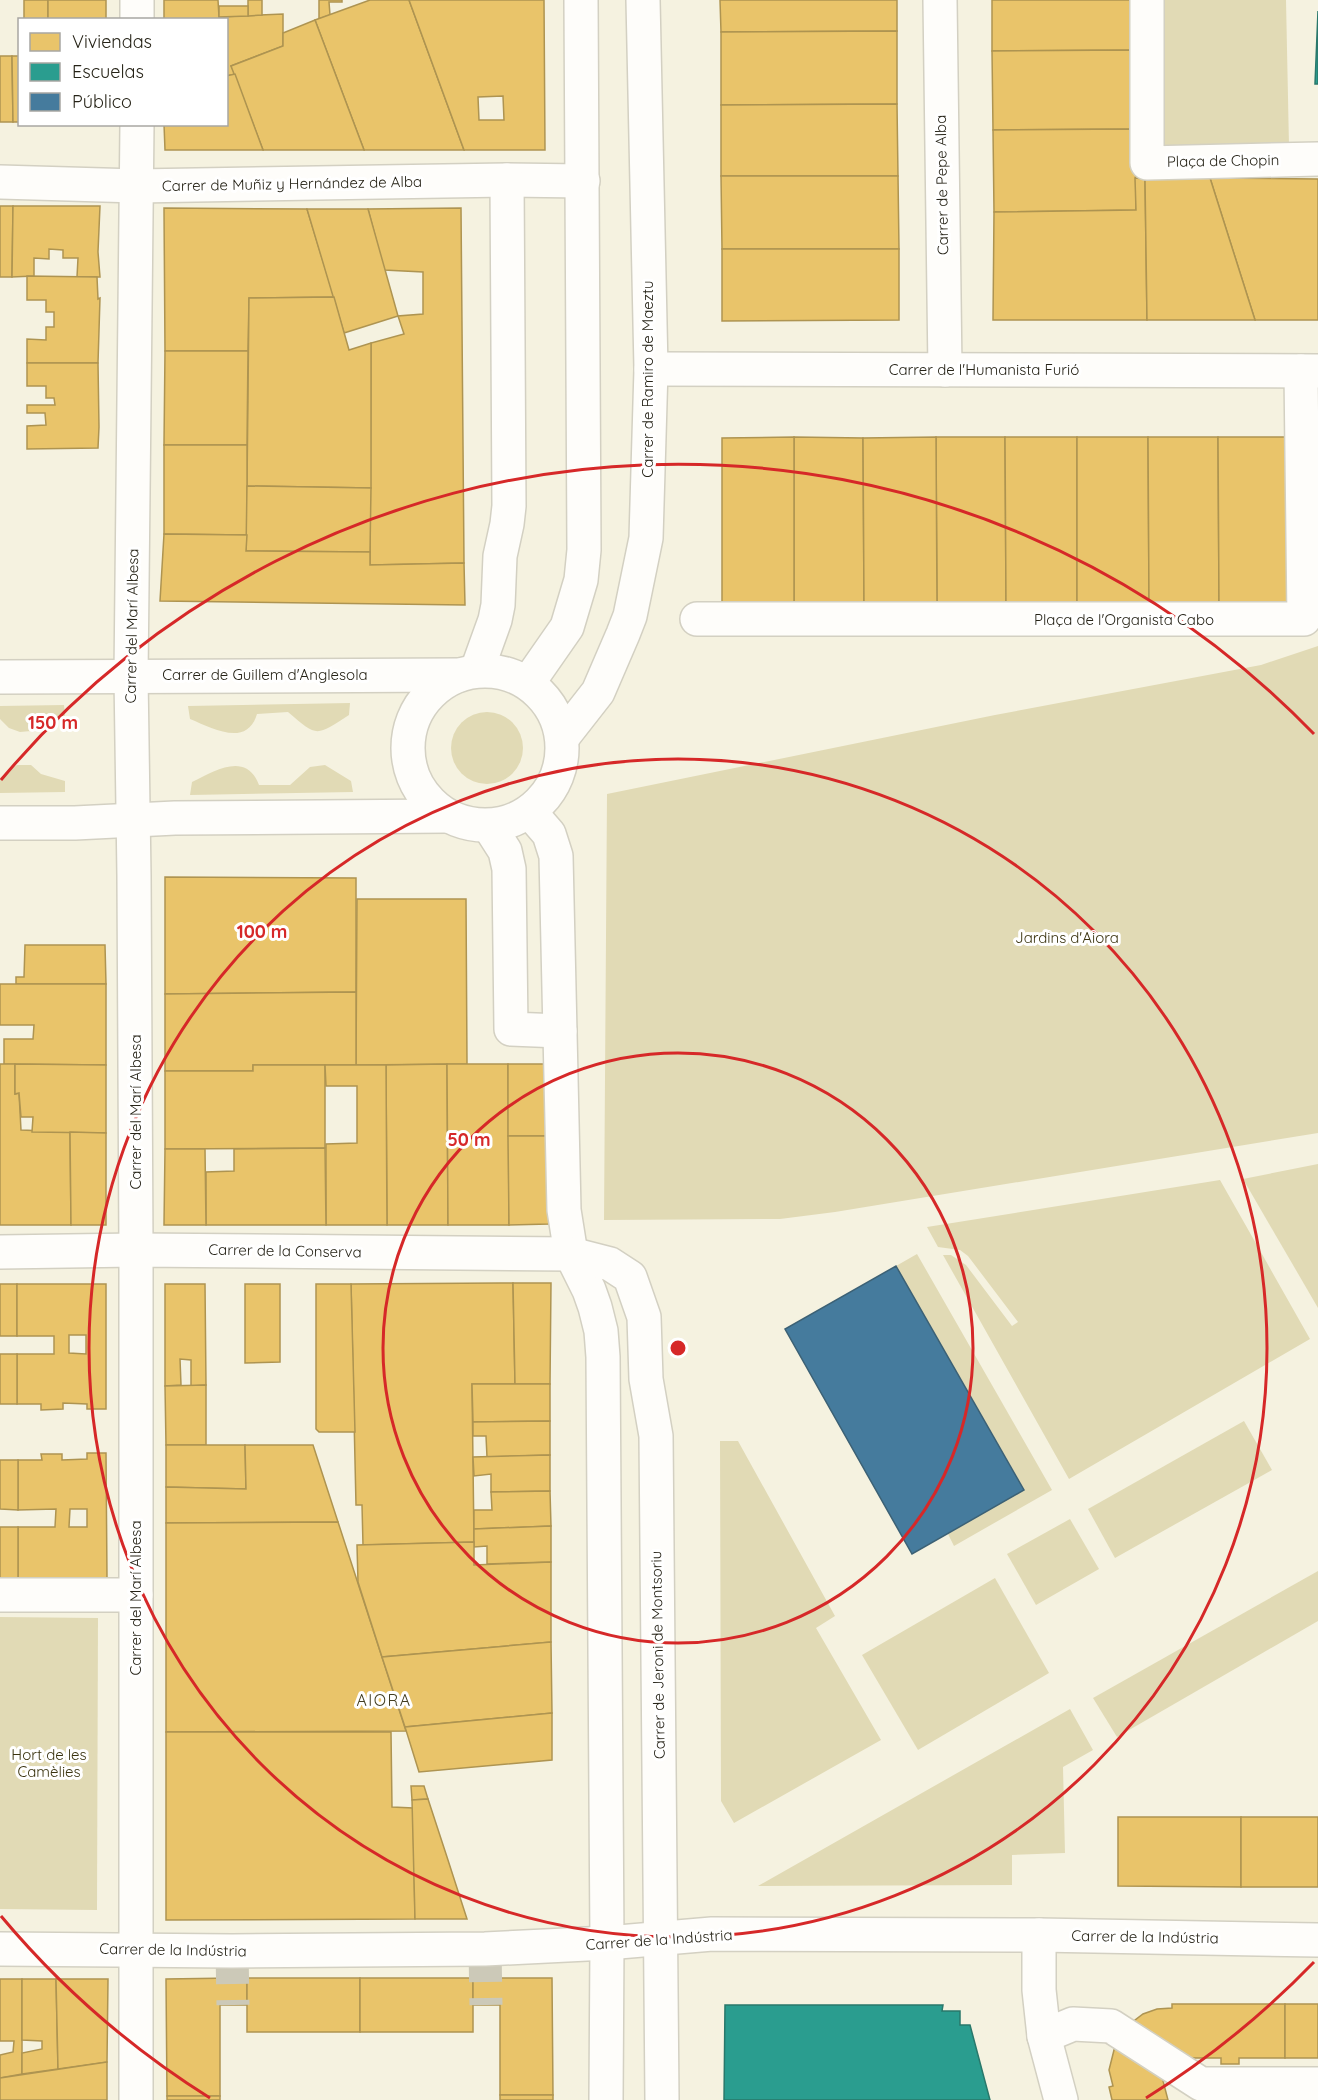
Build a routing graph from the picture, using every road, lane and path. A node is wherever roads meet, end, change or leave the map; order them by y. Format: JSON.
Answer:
{"nodes":[{"id":1,"x":137,"y":0,"type":"edge"},
{"id":2,"x":581,"y":0,"type":"edge"},
{"id":3,"x":643,"y":0,"type":"edge"},
{"id":4,"x":940,"y":0,"type":"edge"},
{"id":5,"x":1148,"y":0,"type":"edge"},
{"id":6,"x":137,"y":18,"type":"edge"},
{"id":7,"x":137,"y":126,"type":"edge"},
{"id":8,"x":1318,"y":159,"type":"edge"},
{"id":9,"x":507,"y":180,"type":"junction"},
{"id":10,"x":583,"y":181,"type":"junction"},
{"id":11,"x":0,"y":182,"type":"edge"},
{"id":12,"x":137,"y":186,"type":"junction"},
{"id":13,"x":651,"y":369,"type":"junction"},
{"id":14,"x":945,"y":370,"type":"junction"},
{"id":15,"x":1309,"y":371,"type":"edge"},
{"id":16,"x":697,"y":619,"type":"dead end"},
{"id":17,"x":468,"y":672,"type":"junction"},
{"id":18,"x":131,"y":676,"type":"junction"},
{"id":19,"x":0,"y":677,"type":"edge"},
{"id":20,"x":528,"y":683,"type":"junction"},
{"id":21,"x":562,"y":738,"type":"junction"},
{"id":22,"x":530,"y":812,"type":"junction"},
{"id":23,"x":448,"y":816,"type":"junction"},
{"id":24,"x":133,"y":820,"type":"junction"},
{"id":25,"x":0,"y":823,"type":"edge"},
{"id":26,"x":489,"y":825,"type":"junction"},
{"id":27,"x":560,"y":1031,"type":"junction"},
{"id":28,"x":136,"y":1250,"type":"junction"},
{"id":29,"x":0,"y":1252,"type":"edge"},
{"id":30,"x":571,"y":1254,"type":"junction"},
{"id":31,"x":0,"y":1595,"type":"edge"},
{"id":32,"x":136,"y":1595,"type":"junction"},
{"id":33,"x":1039,"y":1935,"type":"junction"},
{"id":34,"x":661,"y":1939,"type":"junction"},
{"id":35,"x":1318,"y":1940,"type":"edge"},
{"id":36,"x":607,"y":1943,"type":"junction"},
{"id":37,"x":0,"y":1950,"type":"edge"},
{"id":38,"x":136,"y":1950,"type":"junction"},
{"id":39,"x":1044,"y":2036,"type":"junction"},
{"id":40,"x":1318,"y":2084,"type":"edge"},
{"id":41,"x":136,"y":2100,"type":"edge"},
{"id":42,"x":606,"y":2100,"type":"edge"},
{"id":43,"x":662,"y":2100,"type":"edge"},
{"id":44,"x":1061,"y":2100,"type":"edge"}],
"edges":[{"from":1,"to":6,"type":"street"},
{"from":2,"to":10,"type":"street"},
{"from":3,"to":13,"type":"street","name":"Carrer de Ramiro de Maeztu"},
{"from":4,"to":14,"type":"street","name":"Carrer de Pepe Alba"},
{"from":5,"to":8,"type":"street","name":"Plaça de Chopin"},
{"from":7,"to":12,"type":"street","name":"Carrer del Marí Albesa"},
{"from":9,"to":10,"type":"street","name":"Carrer de Muñiz y Hernández de Alba"},
{"from":9,"to":12,"type":"street","name":"Carrer de Muñiz y Hernández de Alba"},
{"from":9,"to":17,"type":"street"},
{"from":10,"to":20,"type":"street"},
{"from":11,"to":12,"type":"street","name":"Carrer de Muñiz y Hernández de Alba"},
{"from":12,"to":18,"type":"street","name":"Carrer del Marí Albesa"},
{"from":13,"to":14,"type":"street","name":"Carrer de l'Humanista Furió"},
{"from":13,"to":21,"type":"street","name":"Carrer de Ramiro de Maeztu"},
{"from":14,"to":15,"type":"street","name":"Carrer de l'Humanista Furió"},
{"from":15,"to":16,"type":"street","name":"Plaça de l'Organista Cabo"},
{"from":17,"to":18,"type":"street","name":"Carrer de Guillem d'Anglesola"},
{"from":17,"to":20,"type":"street"},
{"from":17,"to":23,"type":"street"},
{"from":18,"to":19,"type":"street","name":"Carrer de Guillem d'Anglesola"},
{"from":18,"to":24,"type":"street","name":"Carrer del Marí Albesa"},
{"from":20,"to":21,"type":"street"},
{"from":21,"to":22,"type":"street"},
{"from":22,"to":26,"type":"street"},
{"from":22,"to":27,"type":"street"},
{"from":23,"to":24,"type":"street"},
{"from":23,"to":26,"type":"street"},
{"from":24,"to":25,"type":"street"},
{"from":24,"to":28,"type":"street","name":"Carrer del Marí Albesa"},
{"from":26,"to":27,"type":"street"},
{"from":27,"to":30,"type":"street"},
{"from":28,"to":29,"type":"street","name":"Carrer de la Conserva"},
{"from":28,"to":30,"type":"street","name":"Carrer de la Conserva"},
{"from":28,"to":32,"type":"street","name":"Carrer del Marí Albesa"},
{"from":30,"to":34,"type":"street","name":"Carrer de Jeroni de Montsoriu"},
{"from":30,"to":36,"type":"street"},
{"from":31,"to":32,"type":"street"},
{"from":32,"to":38,"type":"street","name":"Carrer del Marí Albesa"},
{"from":33,"to":34,"type":"street","name":"Carrer de la Indústria"},
{"from":33,"to":35,"type":"street","name":"Carrer de la Indústria"},
{"from":33,"to":39,"type":"street"},
{"from":34,"to":36,"type":"street","name":"Carrer de la Indústria"},
{"from":34,"to":43,"type":"street","name":"Carrer de Jeroni de Montsoriu"},
{"from":36,"to":38,"type":"street","name":"Carrer de la Indústria"},
{"from":36,"to":42,"type":"street"},
{"from":37,"to":38,"type":"street","name":"Carrer de la Indústria"},
{"from":38,"to":41,"type":"street","name":"Carrer del Marí Albesa"},
{"from":39,"to":40,"type":"street"},
{"from":39,"to":44,"type":"street"}]}
